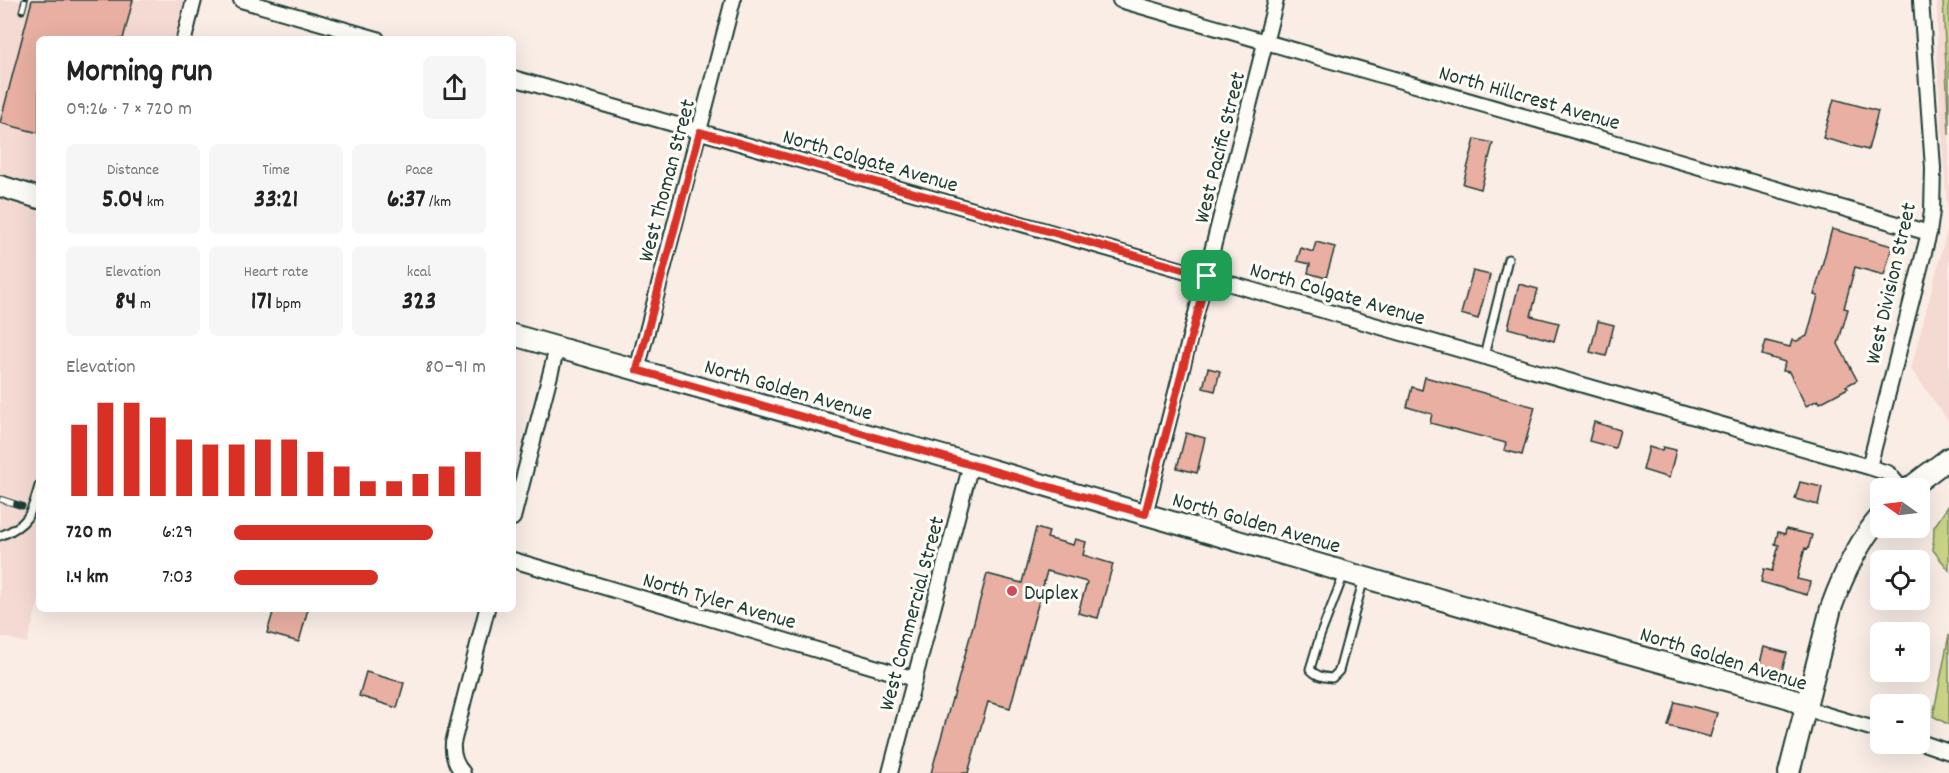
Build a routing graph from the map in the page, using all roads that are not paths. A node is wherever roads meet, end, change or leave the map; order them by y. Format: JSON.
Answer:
{"nodes":[{"id":1,"x":194,"y":0,"type":"edge"},
{"id":2,"x":241,"y":0,"type":"edge"},
{"id":3,"x":733,"y":0,"type":"edge"},
{"id":4,"x":1119,"y":0,"type":"edge"},
{"id":5,"x":1276,"y":0,"type":"edge"},
{"id":6,"x":1921,"y":0,"type":"edge"},
{"id":7,"x":185,"y":36,"type":"edge"},
{"id":8,"x":367,"y":36,"type":"edge"},
{"id":9,"x":1266,"y":42,"type":"junction"},
{"id":10,"x":516,"y":79,"type":"edge"},
{"id":11,"x":700,"y":132,"type":"junction"},
{"id":12,"x":0,"y":186,"type":"edge"},
{"id":13,"x":36,"y":197,"type":"edge"},
{"id":14,"x":1929,"y":233,"type":"junction"},
{"id":15,"x":1508,"y":259,"type":"dead end"},
{"id":16,"x":1207,"y":276,"type":"junction"},
{"id":17,"x":516,"y":336,"type":"edge"},
{"id":18,"x":557,"y":348,"type":"junction"},
{"id":19,"x":1484,"y":356,"type":"junction"},
{"id":20,"x":637,"y":370,"type":"junction"},
{"id":21,"x":1949,"y":458,"type":"edge"},
{"id":22,"x":971,"y":464,"type":"junction"},
{"id":23,"x":1869,"y":466,"type":"junction"},
{"id":24,"x":1892,"y":478,"type":"edge"},
{"id":25,"x":1923,"y":478,"type":"edge"},
{"id":26,"x":36,"y":495,"type":"edge"},
{"id":27,"x":516,"y":506,"type":"edge"},
{"id":28,"x":1145,"y":514,"type":"junction"},
{"id":29,"x":1870,"y":531,"type":"edge"},
{"id":30,"x":0,"y":536,"type":"edge"},
{"id":31,"x":516,"y":561,"type":"edge"},
{"id":32,"x":1345,"y":572,"type":"junction"},
{"id":33,"x":1364,"y":577,"type":"junction"},
{"id":34,"x":486,"y":612,"type":"edge"},
{"id":35,"x":915,"y":679,"type":"junction"},
{"id":36,"x":1806,"y":707,"type":"junction"},
{"id":37,"x":1870,"y":728,"type":"edge"},
{"id":38,"x":1930,"y":745,"type":"edge"},
{"id":39,"x":1949,"y":752,"type":"edge"},
{"id":40,"x":459,"y":768,"type":"edge"},
{"id":41,"x":890,"y":773,"type":"edge"},
{"id":42,"x":1789,"y":773,"type":"edge"}],
"edges":[{"from":1,"to":7,"type":"street"},
{"from":2,"to":8,"type":"street"},
{"from":3,"to":11,"type":"street","name":"West Thoman Street"},
{"from":4,"to":9,"type":"street","name":"North Hillcrest Avenue"},
{"from":5,"to":9,"type":"street","name":"West Pacific Street"},
{"from":6,"to":14,"type":"street","name":"West Division Street"},
{"from":9,"to":14,"type":"street","name":"North Hillcrest Avenue"},
{"from":9,"to":16,"type":"street","name":"West Pacific Street"},
{"from":10,"to":11,"type":"street","name":"North Colgate Avenue"},
{"from":11,"to":16,"type":"street","name":"North Colgate Avenue"},
{"from":11,"to":20,"type":"street","name":"West Thoman Street"},
{"from":12,"to":13,"type":"street"},
{"from":14,"to":23,"type":"street","name":"West Division Street"},
{"from":15,"to":19,"type":"lane"},
{"from":16,"to":19,"type":"street","name":"North Colgate Avenue"},
{"from":16,"to":28,"type":"street","name":"West Pacific Street"},
{"from":17,"to":18,"type":"street","name":"North Golden Avenue"},
{"from":18,"to":20,"type":"street","name":"North Golden Avenue"},
{"from":18,"to":27,"type":"street"},
{"from":19,"to":23,"type":"street","name":"North Colgate Avenue"},
{"from":20,"to":22,"type":"street","name":"North Golden Avenue"},
{"from":21,"to":25,"type":"street"},
{"from":22,"to":28,"type":"street","name":"North Golden Avenue"},
{"from":22,"to":35,"type":"street","name":"West Commercial Street"},
{"from":23,"to":24,"type":"street","name":"North Colgate Avenue"},
{"from":26,"to":30,"type":"lane"},
{"from":28,"to":32,"type":"street","name":"North Golden Avenue"},
{"from":29,"to":36,"type":"street"},
{"from":31,"to":35,"type":"street","name":"North Tyler Avenue"},
{"from":32,"to":33,"type":"street","name":"North Golden Avenue"},
{"from":32,"to":33,"type":"lane"},
{"from":33,"to":36,"type":"street","name":"North Golden Avenue"},
{"from":34,"to":40,"type":"street"},
{"from":35,"to":41,"type":"street","name":"West Commercial Street"},
{"from":36,"to":37,"type":"street","name":"North Golden Avenue"},
{"from":36,"to":42,"type":"street"},
{"from":38,"to":39,"type":"street"}]}
